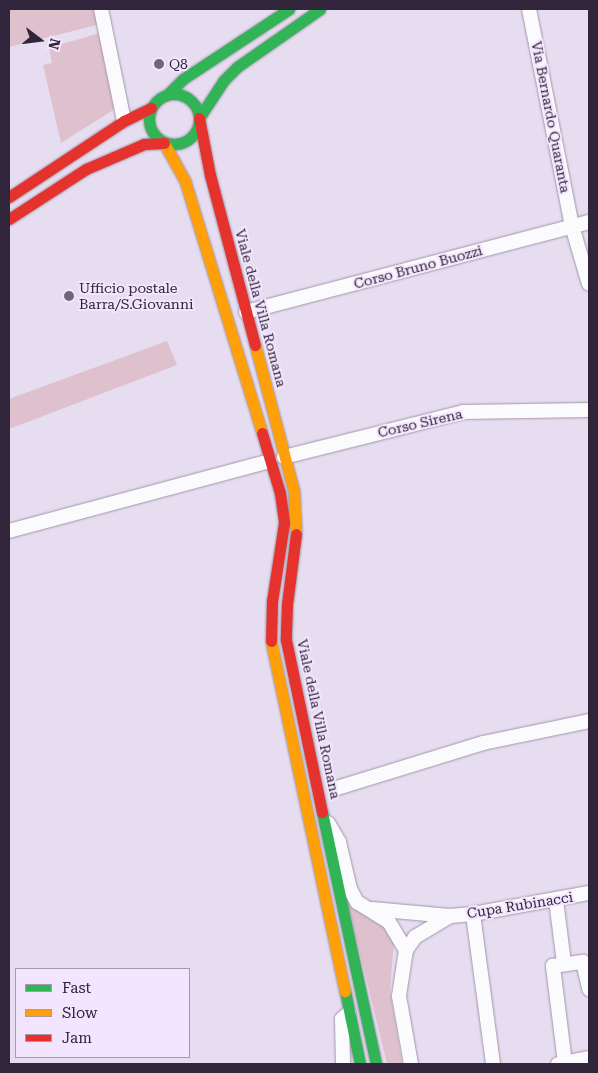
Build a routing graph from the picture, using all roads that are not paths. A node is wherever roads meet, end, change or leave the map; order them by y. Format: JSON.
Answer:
{"nodes":[{"id":1,"x":101,"y":9,"type":"edge"},
{"id":2,"x":289,"y":9,"type":"edge"},
{"id":3,"x":320,"y":9,"type":"edge"},
{"id":4,"x":529,"y":9,"type":"edge"},
{"id":5,"x":168,"y":94,"type":"junction"},
{"id":6,"x":151,"y":108,"type":"junction"},
{"id":7,"x":199,"y":118,"type":"junction"},
{"id":8,"x":124,"y":120,"type":"junction"},
{"id":9,"x":164,"y":143,"type":"junction"},
{"id":10,"x":9,"y":197,"type":"edge"},
{"id":11,"x":9,"y":219,"type":"edge"},
{"id":12,"x":589,"y":222,"type":"edge"},
{"id":13,"x":572,"y":226,"type":"junction"},
{"id":14,"x":589,"y":284,"type":"edge"},
{"id":15,"x":246,"y":312,"type":"junction"},
{"id":16,"x":225,"y":318,"type":"junction"},
{"id":17,"x":589,"y":410,"type":"edge"},
{"id":18,"x":284,"y":457,"type":"junction"},
{"id":19,"x":270,"y":461,"type":"junction"},
{"id":20,"x":9,"y":531,"type":"edge"},
{"id":21,"x":589,"y":721,"type":"edge"},
{"id":22,"x":336,"y":788,"type":"dead end"},
{"id":23,"x":326,"y":819,"type":"junction"},
{"id":24,"x":589,"y":894,"type":"edge"},
{"id":25,"x":556,"y":900,"type":"junction"},
{"id":26,"x":372,"y":909,"type":"junction"},
{"id":27,"x":473,"y":914,"type":"junction"},
{"id":28,"x":450,"y":916,"type":"junction"},
{"id":29,"x":406,"y":950,"type":"junction"},
{"id":30,"x":564,"y":963,"type":"junction"},
{"id":31,"x":589,"y":989,"type":"edge"},
{"id":32,"x":349,"y":1013,"type":"junction"},
{"id":33,"x":589,"y":1058,"type":"edge"},
{"id":34,"x":343,"y":1064,"type":"edge"},
{"id":35,"x":360,"y":1064,"type":"edge"},
{"id":36,"x":376,"y":1064,"type":"edge"},
{"id":37,"x":411,"y":1064,"type":"edge"},
{"id":38,"x":493,"y":1064,"type":"edge"},
{"id":39,"x":562,"y":1064,"type":"edge"}],
"edges":[{"from":1,"to":8,"type":"street"},
{"from":2,"to":5,"type":"main road"},
{"from":3,"to":7,"type":"main road"},
{"from":4,"to":13,"type":"street","name":"Via Bernardo Quaranta"},
{"from":5,"to":6,"type":"main road"},
{"from":5,"to":7,"type":"main road"},
{"from":6,"to":8,"type":"main road"},
{"from":6,"to":9,"type":"main road"},
{"from":7,"to":9,"type":"main road"},
{"from":7,"to":15,"type":"main road","name":"Viale della Villa Romana"},
{"from":8,"to":10,"type":"main road"},
{"from":9,"to":11,"type":"main road"},
{"from":9,"to":16,"type":"main road"},
{"from":12,"to":13,"type":"street","name":"Corso Bruno Buozzi"},
{"from":13,"to":14,"type":"street","name":"Via Bernardo Quaranta"},
{"from":13,"to":15,"type":"street","name":"Corso Bruno Buozzi"},
{"from":15,"to":16,"type":"main road"},
{"from":15,"to":18,"type":"main road","name":"Viale della Villa Romana"},
{"from":16,"to":19,"type":"main road"},
{"from":17,"to":18,"type":"street","name":"Corso Sirena"},
{"from":18,"to":19,"type":"main road"},
{"from":18,"to":23,"type":"main road","name":"Viale della Villa Romana"},
{"from":19,"to":20,"type":"street"},
{"from":19,"to":32,"type":"main road"},
{"from":21,"to":22,"type":"street"},
{"from":23,"to":26,"type":"street"},
{"from":23,"to":36,"type":"main road","name":"Viale della Villa Romana"},
{"from":24,"to":25,"type":"street","name":"Cupa Rubinacci"},
{"from":25,"to":27,"type":"street","name":"Cupa Rubinacci"},
{"from":25,"to":30,"type":"street"},
{"from":26,"to":28,"type":"street","name":"Cupa Rubinacci"},
{"from":26,"to":29,"type":"street"},
{"from":27,"to":28,"type":"street","name":"Cupa Rubinacci"},
{"from":27,"to":38,"type":"street"},
{"from":28,"to":29,"type":"street","name":"Cupa Rubinacci"},
{"from":29,"to":37,"type":"street"},
{"from":30,"to":31,"type":"street"},
{"from":30,"to":39,"type":"street"},
{"from":32,"to":34,"type":"street"},
{"from":32,"to":35,"type":"main road"},
{"from":33,"to":39,"type":"street"}]}
